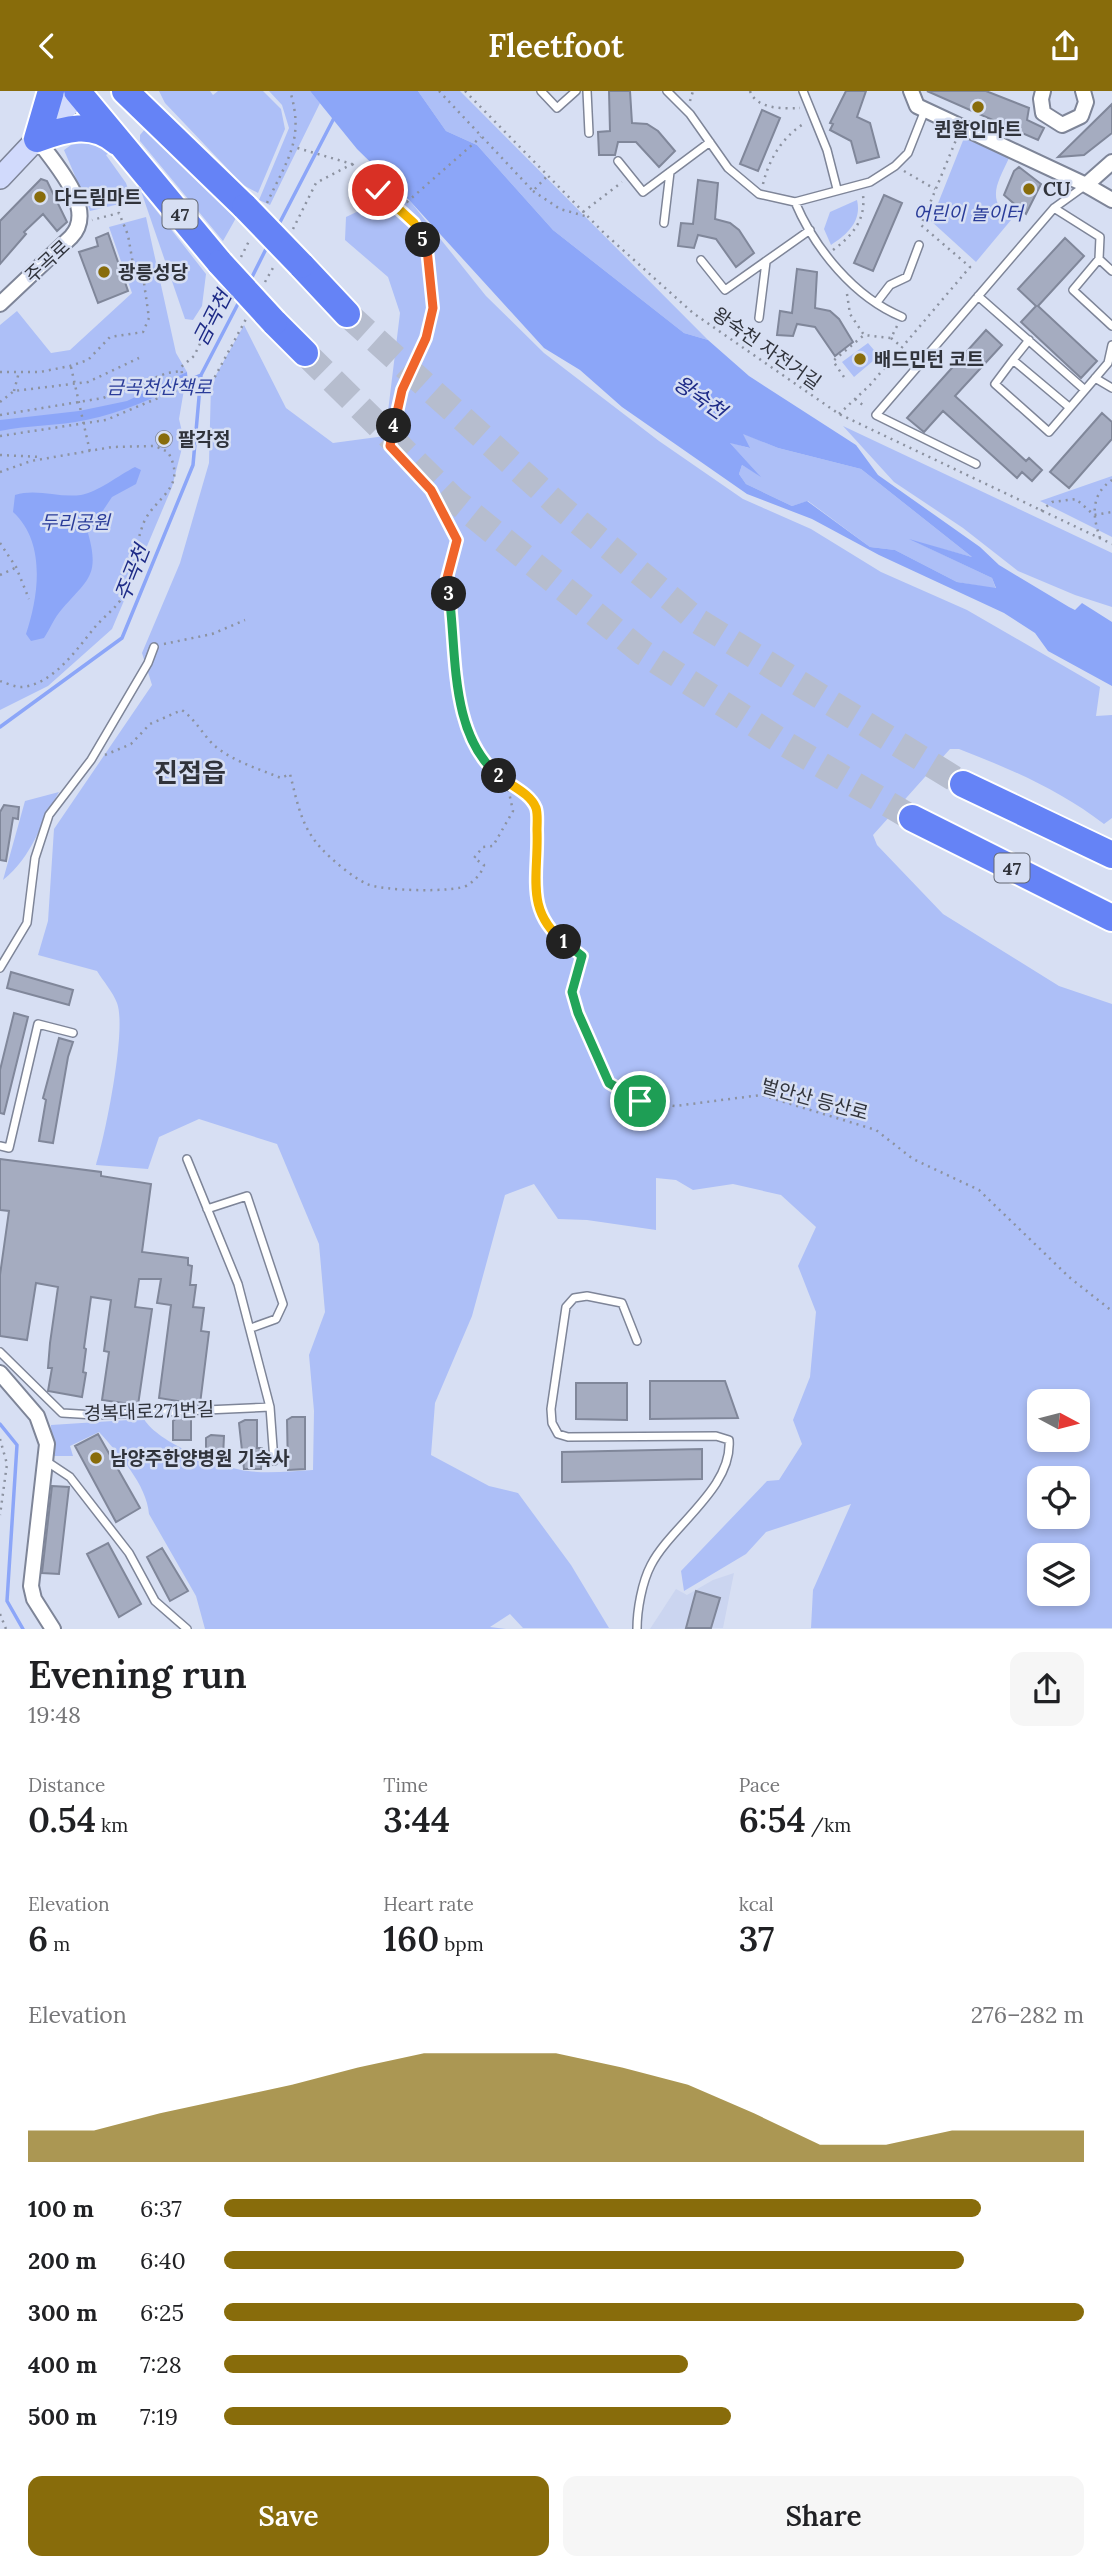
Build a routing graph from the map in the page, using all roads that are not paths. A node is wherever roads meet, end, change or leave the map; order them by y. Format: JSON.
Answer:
{"nodes":[{"id":1,"x":51,"y":91,"type":"edge"},
{"id":2,"x":125,"y":91,"type":"edge"},
{"id":3,"x":148,"y":91,"type":"edge"},
{"id":4,"x":541,"y":91,"type":"edge"},
{"id":5,"x":576,"y":91,"type":"edge"},
{"id":6,"x":587,"y":91,"type":"edge"},
{"id":7,"x":667,"y":91,"type":"edge"},
{"id":8,"x":803,"y":91,"type":"edge"},
{"id":9,"x":911,"y":91,"type":"edge"},
{"id":10,"x":1042,"y":91,"type":"edge"},
{"id":11,"x":1083,"y":91,"type":"edge"},
{"id":12,"x":80,"y":92,"type":"edge"},
{"id":13,"x":925,"y":110,"type":"junction"},
{"id":14,"x":589,"y":133,"type":"dead end"},
{"id":15,"x":37,"y":139,"type":"junction"},
{"id":16,"x":174,"y":139,"type":"junction"},
{"id":17,"x":710,"y":142,"type":"junction"},
{"id":18,"x":618,"y":161,"type":"dead end"},
{"id":19,"x":1112,"y":162,"type":"edge"},
{"id":20,"x":139,"y":165,"type":"junction"},
{"id":21,"x":670,"y":172,"type":"junction"},
{"id":22,"x":0,"y":179,"type":"edge"},
{"id":23,"x":1086,"y":185,"type":"junction"},
{"id":24,"x":837,"y":189,"type":"junction"},
{"id":25,"x":1112,"y":200,"type":"edge"},
{"id":26,"x":795,"y":202,"type":"junction"},
{"id":27,"x":1054,"y":208,"type":"junction"},
{"id":28,"x":664,"y":223,"type":"dead end"},
{"id":29,"x":810,"y":230,"type":"junction"},
{"id":30,"x":919,"y":245,"type":"dead end"},
{"id":31,"x":1099,"y":258,"type":"junction"},
{"id":32,"x":701,"y":260,"type":"dead end"},
{"id":33,"x":766,"y":262,"type":"junction"},
{"id":34,"x":1112,"y":271,"type":"edge"},
{"id":35,"x":978,"y":296,"type":"junction"},
{"id":36,"x":877,"y":302,"type":"junction"},
{"id":37,"x":0,"y":305,"type":"edge"},
{"id":38,"x":347,"y":314,"type":"tunnel mouth"},
{"id":39,"x":902,"y":317,"type":"road end"},
{"id":40,"x":760,"y":318,"type":"dead end"},
{"id":41,"x":1112,"y":326,"type":"edge"},
{"id":42,"x":1029,"y":340,"type":"junction"},
{"id":43,"x":1112,"y":345,"type":"edge"},
{"id":44,"x":305,"y":353,"type":"tunnel mouth"},
{"id":45,"x":1013,"y":360,"type":"junction"},
{"id":46,"x":1094,"y":378,"type":"junction"},
{"id":47,"x":1112,"y":388,"type":"edge"},
{"id":48,"x":1085,"y":390,"type":"junction"},
{"id":49,"x":1069,"y":407,"type":"junction"},
{"id":50,"x":976,"y":464,"type":"dead end"},
{"id":51,"x":154,"y":647,"type":"road end"},
{"id":52,"x":963,"y":783,"type":"tunnel mouth"},
{"id":53,"x":912,"y":818,"type":"tunnel mouth"},
{"id":54,"x":1112,"y":855,"type":"edge"},
{"id":55,"x":1112,"y":918,"type":"edge"},
{"id":56,"x":0,"y":968,"type":"edge"},
{"id":57,"x":73,"y":1033,"type":"dead end"},
{"id":58,"x":0,"y":1146,"type":"edge"},
{"id":59,"x":187,"y":1159,"type":"dead end"},
{"id":60,"x":207,"y":1209,"type":"junction"},
{"id":61,"x":251,"y":1328,"type":"junction"},
{"id":62,"x":637,"y":1341,"type":"dead end"},
{"id":63,"x":0,"y":1352,"type":"edge"},
{"id":64,"x":0,"y":1373,"type":"edge"},
{"id":65,"x":270,"y":1407,"type":"junction"},
{"id":66,"x":46,"y":1461,"type":"junction"},
{"id":67,"x":274,"y":1461,"type":"dead end"},
{"id":68,"x":53,"y":1629,"type":"edge"},
{"id":69,"x":187,"y":1629,"type":"edge"},
{"id":70,"x":637,"y":1629,"type":"edge"}],
"edges":[{"from":1,"to":15,"type":"highway"},
{"from":2,"to":16,"type":"highway","number":"47"},
{"from":3,"to":16,"type":"highway"},
{"from":4,"to":5,"type":"lane"},
{"from":6,"to":14,"type":"lane"},
{"from":7,"to":17,"type":"lane"},
{"from":8,"to":24,"type":"lane"},
{"from":9,"to":13,"type":"street"},
{"from":10,"to":11,"type":"street"},
{"from":12,"to":15,"type":"street"},
{"from":12,"to":20,"type":"highway","number":"47"},
{"from":13,"to":23,"type":"street"},
{"from":13,"to":24,"type":"lane"},
{"from":15,"to":20,"type":"highway"},
{"from":15,"to":22,"type":"street"},
{"from":15,"to":37,"type":"street","name":"주곡로"},
{"from":16,"to":38,"type":"highway","number":"47","bridge":true},
{"from":17,"to":21,"type":"lane"},
{"from":17,"to":26,"type":"lane"},
{"from":18,"to":21,"type":"lane"},
{"from":19,"to":23,"type":"street"},
{"from":20,"to":44,"type":"highway","number":"47","bridge":true},
{"from":21,"to":28,"type":"lane"},
{"from":23,"to":25,"type":"street"},
{"from":23,"to":27,"type":"lane"},
{"from":24,"to":26,"type":"lane"},
{"from":26,"to":29,"type":"lane"},
{"from":27,"to":31,"type":"lane"},
{"from":27,"to":35,"type":"lane"},
{"from":29,"to":33,"type":"lane"},
{"from":29,"to":36,"type":"lane"},
{"from":30,"to":36,"type":"lane"},
{"from":31,"to":34,"type":"lane"},
{"from":31,"to":41,"type":"lane"},
{"from":32,"to":33,"type":"lane"},
{"from":33,"to":40,"type":"lane"},
{"from":35,"to":42,"type":"lane"},
{"from":35,"to":50,"type":"lane"},
{"from":36,"to":39,"type":"lane"},
{"from":42,"to":45,"type":"lane"},
{"from":42,"to":48,"type":"lane"},
{"from":43,"to":46,"type":"lane"},
{"from":45,"to":49,"type":"lane"},
{"from":45,"to":49,"type":"lane"},
{"from":46,"to":47,"type":"lane"},
{"from":46,"to":48,"type":"lane"},
{"from":48,"to":49,"type":"lane"},
{"from":51,"to":56,"type":"lane"},
{"from":52,"to":54,"type":"highway"},
{"from":53,"to":55,"type":"highway","number":"47"},
{"from":57,"to":58,"type":"lane"},
{"from":59,"to":60,"type":"lane"},
{"from":60,"to":61,"type":"lane"},
{"from":60,"to":61,"type":"lane"},
{"from":61,"to":65,"type":"lane"},
{"from":62,"to":70,"type":"lane"},
{"from":63,"to":65,"type":"lane","name":"경복대로271번길"},
{"from":64,"to":66,"type":"street"},
{"from":65,"to":67,"type":"lane"},
{"from":66,"to":68,"type":"street"},
{"from":66,"to":69,"type":"lane"}]}
